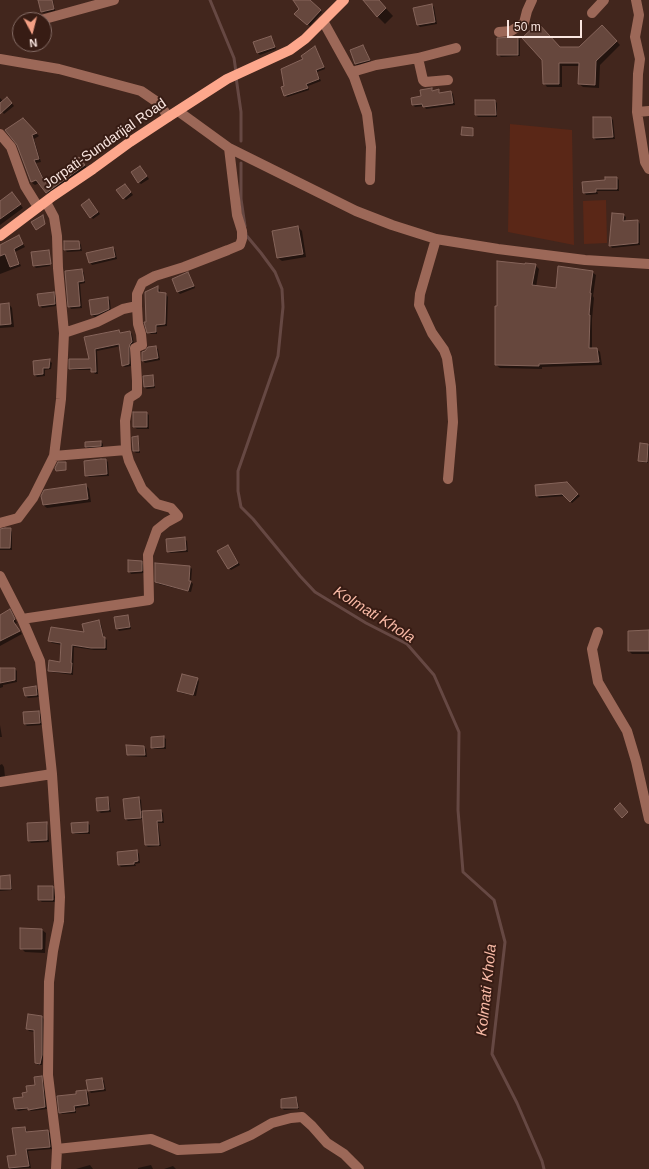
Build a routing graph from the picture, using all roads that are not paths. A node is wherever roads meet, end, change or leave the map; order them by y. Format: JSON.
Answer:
{"nodes":[{"id":1,"x":114,"y":0,"type":"edge"},
{"id":2,"x":344,"y":0,"type":"edge"},
{"id":3,"x":532,"y":0,"type":"edge"},
{"id":4,"x":604,"y":0,"type":"edge"},
{"id":5,"x":636,"y":0,"type":"edge"},
{"id":6,"x":592,"y":13,"type":"dead end"},
{"id":7,"x":52,"y":17,"type":"edge"},
{"id":8,"x":323,"y":21,"type":"junction"},
{"id":9,"x":499,"y":32,"type":"dead end"},
{"id":10,"x":456,"y":48,"type":"dead end"},
{"id":11,"x":418,"y":58,"type":"junction"},
{"id":12,"x":0,"y":59,"type":"edge"},
{"id":13,"x":352,"y":72,"type":"junction"},
{"id":14,"x":448,"y":80,"type":"dead end"},
{"id":15,"x":178,"y":111,"type":"junction"},
{"id":16,"x":649,"y":111,"type":"edge"},
{"id":17,"x":637,"y":112,"type":"junction"},
{"id":18,"x":168,"y":117,"type":"junction"},
{"id":19,"x":0,"y":134,"type":"edge"},
{"id":20,"x":229,"y":148,"type":"junction"},
{"id":21,"x":649,"y":169,"type":"edge"},
{"id":22,"x":370,"y":180,"type":"dead end"},
{"id":23,"x":42,"y":205,"type":"junction"},
{"id":24,"x":0,"y":236,"type":"edge"},
{"id":25,"x":436,"y":239,"type":"junction"},
{"id":26,"x":649,"y":264,"type":"edge"},
{"id":27,"x":137,"y":306,"type":"junction"},
{"id":28,"x":64,"y":333,"type":"junction"},
{"id":29,"x":126,"y":450,"type":"junction"},
{"id":30,"x":54,"y":456,"type":"junction"},
{"id":31,"x":448,"y":479,"type":"dead end"},
{"id":32,"x":0,"y":523,"type":"edge"},
{"id":33,"x":0,"y":576,"type":"edge"},
{"id":34,"x":22,"y":619,"type":"junction"},
{"id":35,"x":598,"y":632,"type":"dead end"},
{"id":36,"x":52,"y":774,"type":"junction"},
{"id":37,"x":0,"y":782,"type":"edge"},
{"id":38,"x":649,"y":819,"type":"edge"},
{"id":39,"x":57,"y":1149,"type":"junction"},
{"id":40,"x":56,"y":1169,"type":"edge"},
{"id":41,"x":359,"y":1169,"type":"edge"}],
"edges":[{"from":1,"to":7,"type":"street"},
{"from":2,"to":8,"type":"main road","name":"Jorpati-Sundarijal Road"},
{"from":3,"to":9,"type":"street"},
{"from":4,"to":6,"type":"street"},
{"from":5,"to":17,"type":"street"},
{"from":8,"to":13,"type":"street"},
{"from":8,"to":15,"type":"main road","name":"Jorpati-Sundarijal Road"},
{"from":10,"to":11,"type":"street"},
{"from":11,"to":13,"type":"street"},
{"from":11,"to":14,"type":"street"},
{"from":12,"to":18,"type":"street"},
{"from":13,"to":22,"type":"street"},
{"from":15,"to":18,"type":"main road","name":"Jorpati-Sundarijal Road"},
{"from":15,"to":20,"type":"street"},
{"from":16,"to":17,"type":"street"},
{"from":17,"to":21,"type":"street"},
{"from":18,"to":23,"type":"main road","name":"Jorpati-Sundarijal Road"},
{"from":19,"to":23,"type":"street"},
{"from":20,"to":25,"type":"street"},
{"from":20,"to":27,"type":"street"},
{"from":23,"to":24,"type":"main road","name":"Jorpati-Sundarijal Road"},
{"from":23,"to":28,"type":"street"},
{"from":25,"to":26,"type":"street"},
{"from":25,"to":31,"type":"street"},
{"from":27,"to":28,"type":"street"},
{"from":27,"to":29,"type":"street"},
{"from":28,"to":30,"type":"street"},
{"from":29,"to":30,"type":"street"},
{"from":29,"to":34,"type":"street"},
{"from":30,"to":32,"type":"street"},
{"from":33,"to":34,"type":"street"},
{"from":34,"to":36,"type":"street"},
{"from":35,"to":38,"type":"street"},
{"from":36,"to":37,"type":"street"},
{"from":36,"to":39,"type":"street"},
{"from":39,"to":40,"type":"street"},
{"from":39,"to":41,"type":"street"}]}
